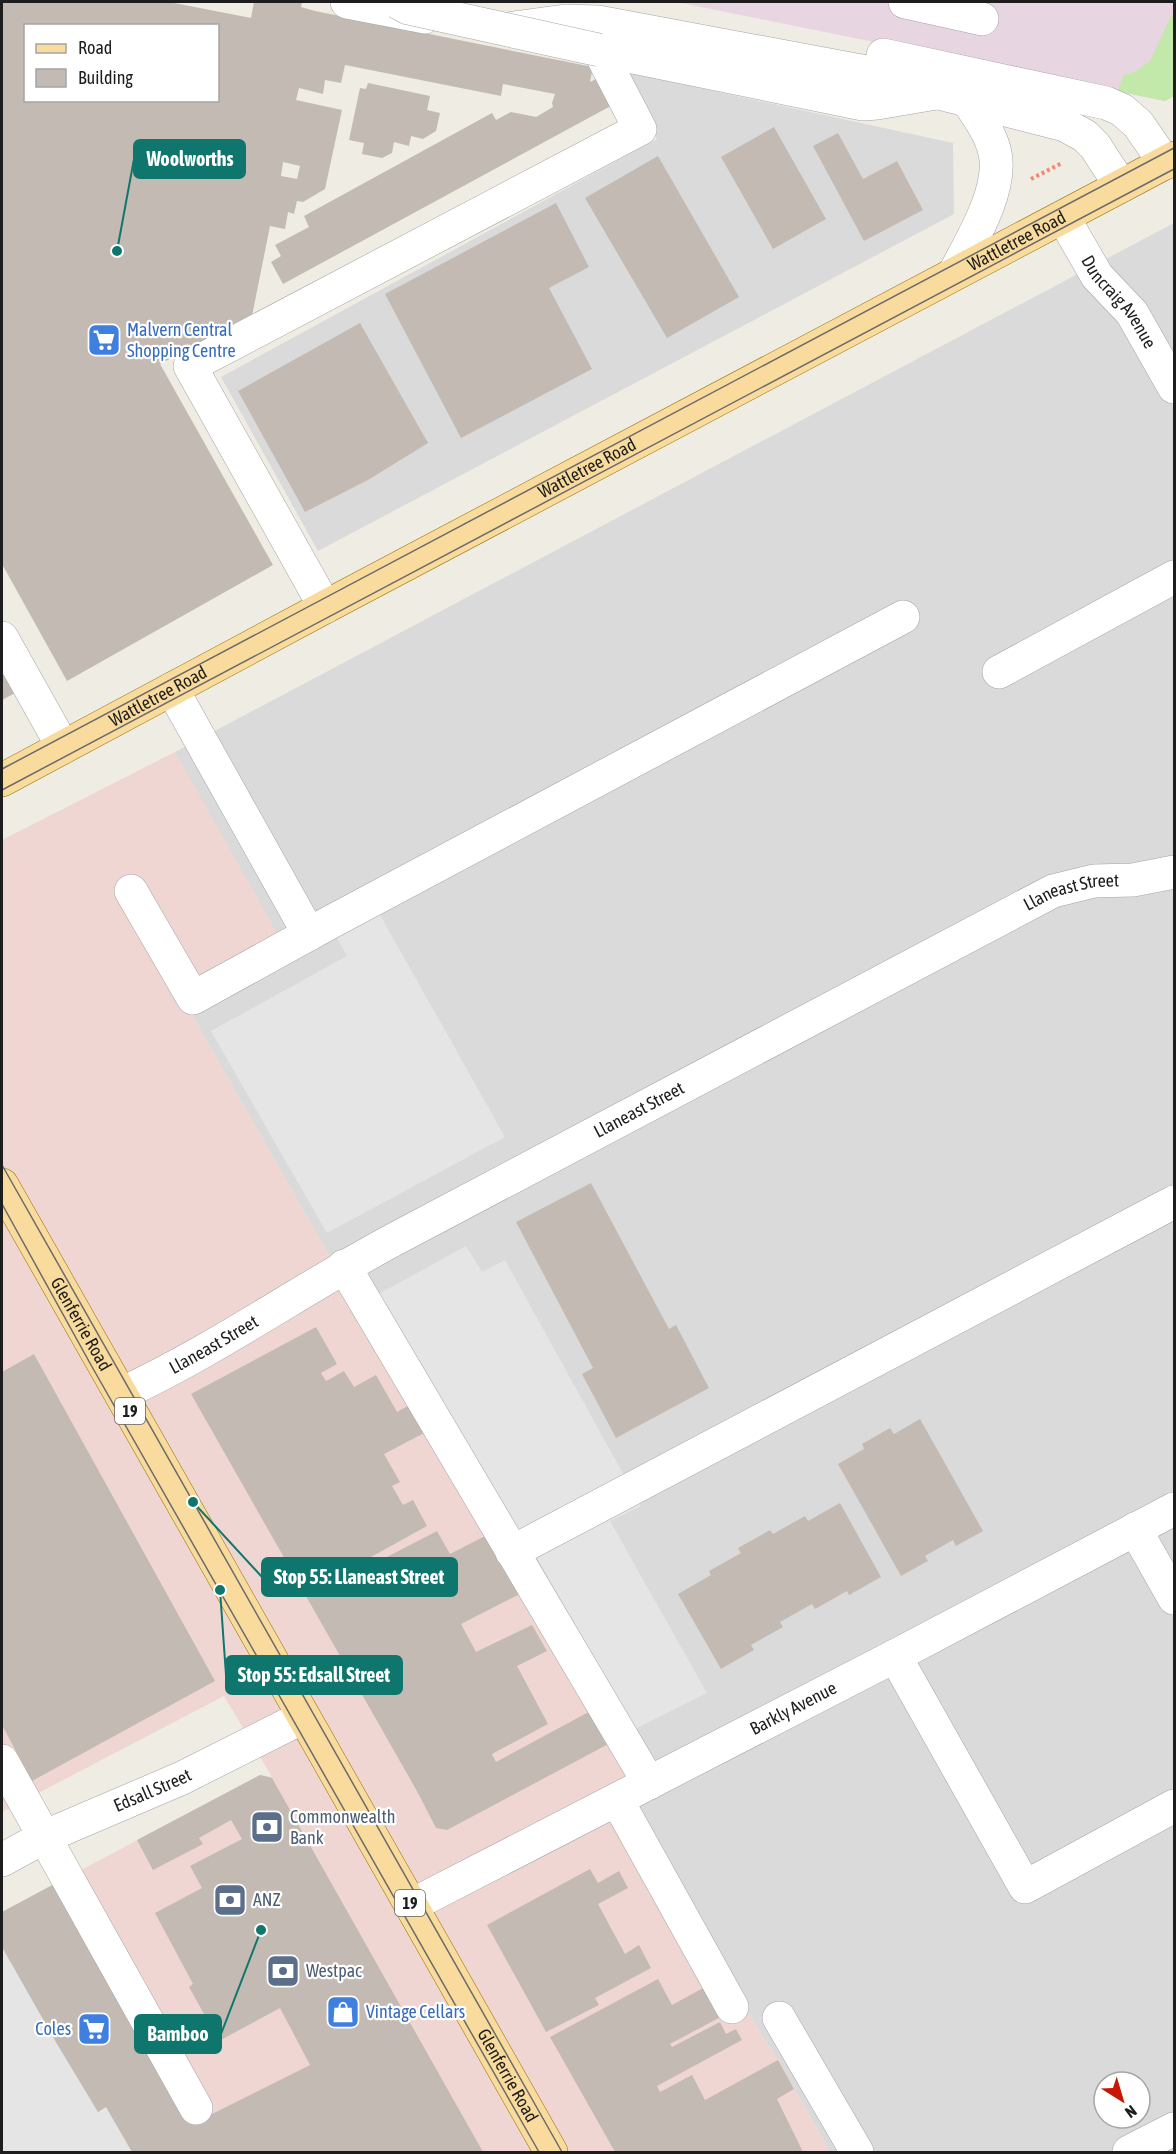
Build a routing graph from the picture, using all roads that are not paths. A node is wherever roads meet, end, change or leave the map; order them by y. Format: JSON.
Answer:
{"nodes":[{"id":1,"x":347,"y":2,"type":"edge"},
{"id":2,"x":397,"y":2,"type":"edge"},
{"id":3,"x":607,"y":2,"type":"edge"},
{"id":4,"x":905,"y":2,"type":"edge"},
{"id":5,"x":982,"y":19,"type":"dead end"},
{"id":6,"x":599,"y":50,"type":"junction"},
{"id":7,"x":953,"y":97,"type":"junction"},
{"id":8,"x":1170,"y":161,"type":"edge"},
{"id":9,"x":1121,"y":186,"type":"junction"},
{"id":10,"x":1063,"y":217,"type":"junction"},
{"id":11,"x":954,"y":274,"type":"junction"},
{"id":12,"x":1174,"y":387,"type":"edge"},
{"id":13,"x":1174,"y":577,"type":"edge"},
{"id":14,"x":325,"y":607,"type":"junction"},
{"id":15,"x":903,"y":617,"type":"dead end"},
{"id":16,"x":2,"y":638,"type":"edge"},
{"id":17,"x":999,"y":672,"type":"dead end"},
{"id":18,"x":172,"y":688,"type":"junction"},
{"id":19,"x":63,"y":747,"type":"junction"},
{"id":20,"x":2,"y":780,"type":"edge"},
{"id":21,"x":1174,"y":872,"type":"edge"},
{"id":22,"x":131,"y":891,"type":"dead end"},
{"id":23,"x":309,"y":934,"type":"junction"},
{"id":24,"x":2,"y":1185,"type":"edge"},
{"id":25,"x":1174,"y":1202,"type":"edge"},
{"id":26,"x":344,"y":1266,"type":"junction"},
{"id":27,"x":121,"y":1394,"type":"junction"},
{"id":28,"x":1174,"y":1509,"type":"edge"},
{"id":29,"x":1135,"y":1529,"type":"junction"},
{"id":30,"x":512,"y":1552,"type":"junction"},
{"id":31,"x":1174,"y":1598,"type":"edge"},
{"id":32,"x":896,"y":1656,"type":"junction"},
{"id":33,"x":303,"y":1717,"type":"junction"},
{"id":34,"x":2,"y":1761,"type":"edge"},
{"id":35,"x":649,"y":1783,"type":"junction"},
{"id":36,"x":617,"y":1800,"type":"junction"},
{"id":37,"x":1174,"y":1806,"type":"edge"},
{"id":38,"x":44,"y":1837,"type":"junction"},
{"id":39,"x":2,"y":1860,"type":"edge"},
{"id":40,"x":412,"y":1905,"type":"junction"},
{"id":41,"x":732,"y":2007,"type":"dead end"},
{"id":42,"x":779,"y":2018,"type":"dead end"},
{"id":43,"x":196,"y":2108,"type":"dead end"},
{"id":44,"x":1174,"y":2129,"type":"edge"},
{"id":45,"x":551,"y":2152,"type":"edge"},
{"id":46,"x":857,"y":2152,"type":"edge"},
{"id":47,"x":1129,"y":2152,"type":"edge"}],
"edges":[{"from":1,"to":7,"type":"street"},
{"from":2,"to":6,"type":"street","bridge":true},
{"from":3,"to":8,"type":"street"},
{"from":4,"to":5,"type":"street"},
{"from":6,"to":7,"type":"street"},
{"from":6,"to":14,"type":"street"},
{"from":7,"to":9,"type":"street"},
{"from":7,"to":11,"type":"street"},
{"from":8,"to":9,"type":"main road","name":"Wattletree Road"},
{"from":9,"to":10,"type":"main road","name":"Wattletree Road"},
{"from":10,"to":11,"type":"main road","name":"Wattletree Road"},
{"from":10,"to":12,"type":"street","name":"Duncraig Avenue"},
{"from":11,"to":14,"type":"main road","name":"Wattletree Road"},
{"from":13,"to":17,"type":"street"},
{"from":14,"to":18,"type":"main road","name":"Wattletree Road"},
{"from":15,"to":23,"type":"street"},
{"from":16,"to":19,"type":"street"},
{"from":18,"to":19,"type":"main road","name":"Wattletree Road"},
{"from":18,"to":23,"type":"street"},
{"from":19,"to":20,"type":"main road","name":"Wattletree Road"},
{"from":21,"to":26,"type":"street","name":"Llaneast Street"},
{"from":22,"to":23,"type":"street"},
{"from":24,"to":27,"type":"main road","name":"Glenferrie Road","number":"19"},
{"from":25,"to":30,"type":"street"},
{"from":26,"to":27,"type":"street","name":"Llaneast Street"},
{"from":26,"to":30,"type":"street"},
{"from":27,"to":33,"type":"main road","name":"Glenferrie Road","number":"19"},
{"from":28,"to":29,"type":"street","name":"Barkly Avenue"},
{"from":29,"to":31,"type":"street"},
{"from":29,"to":32,"type":"street","name":"Barkly Avenue"},
{"from":30,"to":35,"type":"street"},
{"from":32,"to":35,"type":"street","name":"Barkly Avenue"},
{"from":32,"to":37,"type":"street"},
{"from":33,"to":38,"type":"street","name":"Edsall Street"},
{"from":33,"to":40,"type":"main road","name":"Glenferrie Road","number":"19"},
{"from":34,"to":38,"type":"street"},
{"from":35,"to":36,"type":"street","name":"Barkly Avenue"},
{"from":36,"to":40,"type":"street","name":"Barkly Avenue"},
{"from":36,"to":41,"type":"street"},
{"from":38,"to":39,"type":"street","name":"Edsall Street"},
{"from":38,"to":43,"type":"street"},
{"from":40,"to":45,"type":"main road","name":"Glenferrie Road","number":"19"},
{"from":42,"to":46,"type":"street"},
{"from":44,"to":47,"type":"street"}]}
